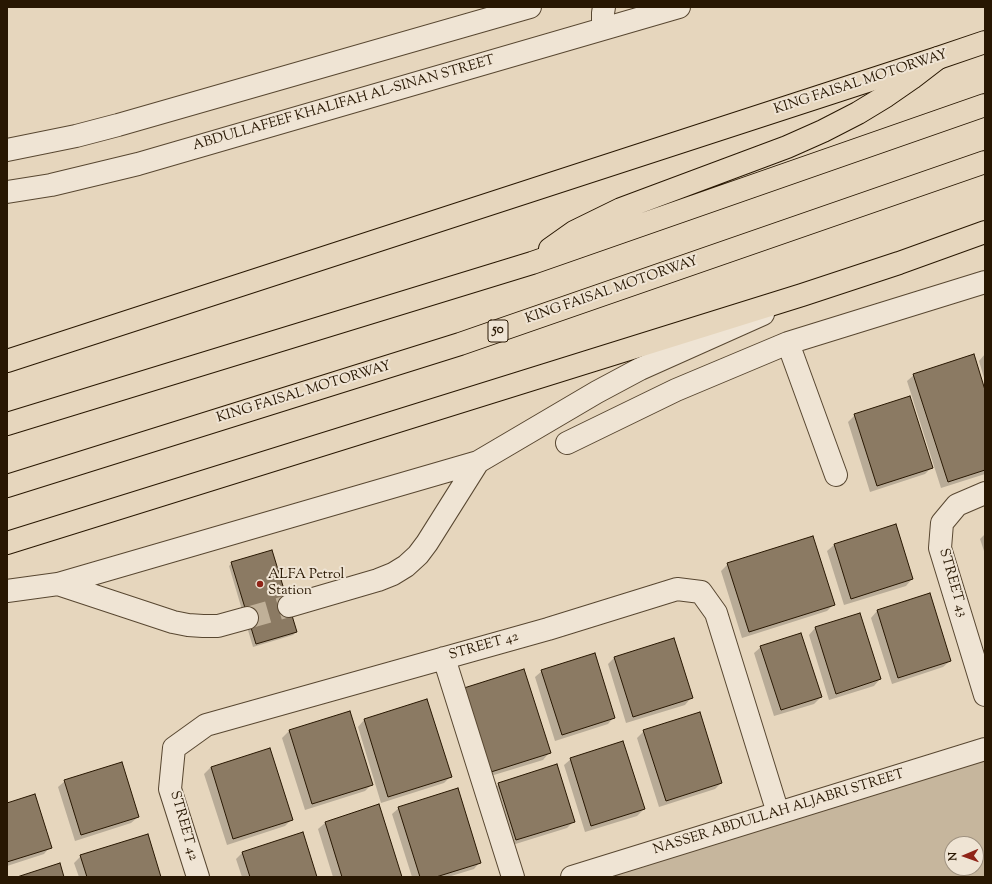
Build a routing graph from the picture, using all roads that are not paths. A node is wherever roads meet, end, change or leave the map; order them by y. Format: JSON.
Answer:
{"nodes":[{"id":1,"x":530,"y":7,"type":"edge"},
{"id":2,"x":679,"y":7,"type":"edge"},
{"id":3,"x":605,"y":17,"type":"edge"},
{"id":4,"x":985,"y":42,"type":"edge"},
{"id":5,"x":938,"y":58,"type":"junction"},
{"id":6,"x":985,"y":106,"type":"edge"},
{"id":7,"x":7,"y":150,"type":"edge"},
{"id":8,"x":985,"y":162,"type":"edge"},
{"id":9,"x":7,"y":192,"type":"edge"},
{"id":10,"x":985,"y":232,"type":"edge"},
{"id":11,"x":532,"y":263,"type":"junction"},
{"id":12,"x":985,"y":282,"type":"edge"},
{"id":13,"x":802,"y":295,"type":"junction"},
{"id":14,"x":788,"y":343,"type":"junction"},
{"id":15,"x":7,"y":361,"type":"edge"},
{"id":16,"x":7,"y":424,"type":"edge"},
{"id":17,"x":567,"y":443,"type":"dead end"},
{"id":18,"x":478,"y":462,"type":"junction"},
{"id":19,"x":836,"y":475,"type":"dead end"},
{"id":20,"x":7,"y":486,"type":"edge"},
{"id":21,"x":985,"y":493,"type":"edge"},
{"id":22,"x":7,"y":543,"type":"edge"},
{"id":23,"x":58,"y":584,"type":"junction"},
{"id":24,"x":7,"y":591,"type":"edge"},
{"id":25,"x":289,"y":606,"type":"tunnel mouth"},
{"id":26,"x":248,"y":618,"type":"tunnel mouth"},
{"id":27,"x":444,"y":658,"type":"junction"},
{"id":28,"x":985,"y":695,"type":"edge"},
{"id":29,"x":985,"y":750,"type":"edge"},
{"id":30,"x":778,"y":813,"type":"junction"},
{"id":31,"x":198,"y":877,"type":"edge"},
{"id":32,"x":513,"y":877,"type":"edge"},
{"id":33,"x":572,"y":877,"type":"edge"}],
"edges":[{"from":1,"to":7,"type":"street"},
{"from":2,"to":3,"type":"street","name":"ABDULLAFEEF KHALIFAH AL-SINAN STREET"},
{"from":3,"to":9,"type":"street","name":"ABDULLAFEEF KHALIFAH AL-SINAN STREET"},
{"from":4,"to":5,"type":"main road","name":"KING FAISAL MOTORWAY"},
{"from":5,"to":11,"type":"main road"},
{"from":5,"to":15,"type":"main road","name":"KING FAISAL MOTORWAY"},
{"from":6,"to":11,"type":"main road"},
{"from":8,"to":20,"type":"main road","name":"KING FAISAL MOTORWAY","number":"50"},
{"from":10,"to":13,"type":"main road"},
{"from":11,"to":16,"type":"main road"},
{"from":12,"to":14,"type":"street"},
{"from":13,"to":18,"type":"street"},
{"from":13,"to":22,"type":"main road"},
{"from":14,"to":17,"type":"street"},
{"from":14,"to":19,"type":"street"},
{"from":18,"to":23,"type":"street"},
{"from":18,"to":25,"type":"street"},
{"from":21,"to":28,"type":"street","name":"STREET 43"},
{"from":23,"to":24,"type":"street"},
{"from":23,"to":26,"type":"street"},
{"from":27,"to":30,"type":"street","name":"STREET 42"},
{"from":27,"to":31,"type":"street","name":"STREET 42"},
{"from":27,"to":32,"type":"street"},
{"from":29,"to":30,"type":"street","name":"NASSER ABDULLAH ALJABRI STREET"},
{"from":30,"to":33,"type":"street","name":"NASSER ABDULLAH ALJABRI STREET"}]}
